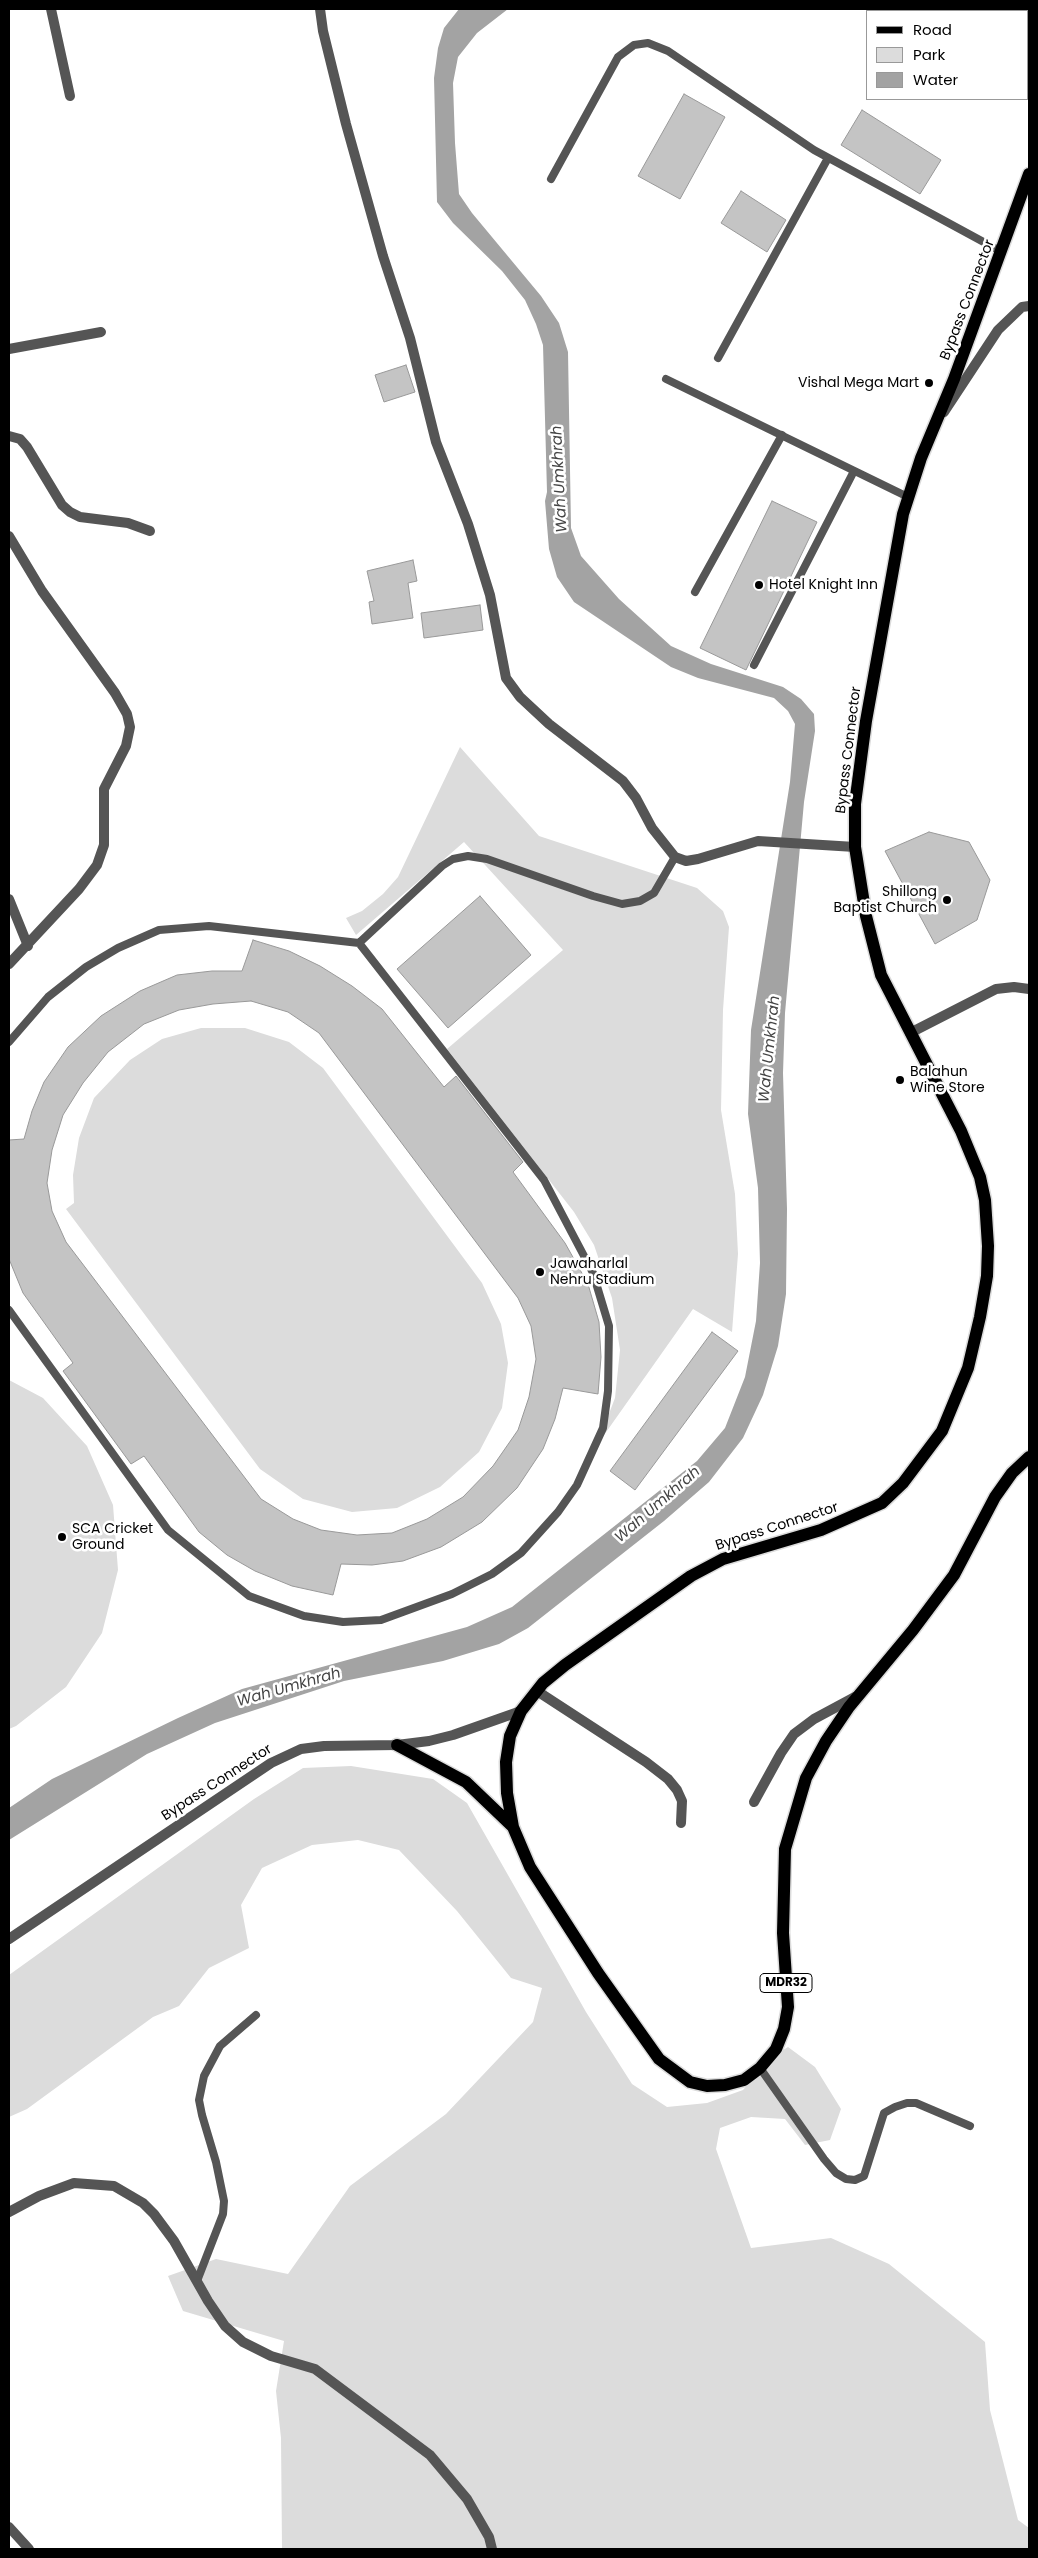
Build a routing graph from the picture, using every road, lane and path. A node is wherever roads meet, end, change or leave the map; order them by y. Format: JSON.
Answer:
{"nodes":[{"id":1,"x":51,"y":9,"type":"edge"},
{"id":2,"x":320,"y":9,"type":"edge"},
{"id":3,"x":70,"y":96,"type":"dead end"},
{"id":4,"x":828,"y":158,"type":"junction"},
{"id":5,"x":1029,"y":174,"type":"edge"},
{"id":6,"x":551,"y":179,"type":"dead end"},
{"id":7,"x":1002,"y":252,"type":"junction"},
{"id":8,"x":1029,"y":306,"type":"edge"},
{"id":9,"x":101,"y":332,"type":"dead end"},
{"id":10,"x":9,"y":349,"type":"edge"},
{"id":11,"x":718,"y":358,"type":"dead end"},
{"id":12,"x":666,"y":379,"type":"dead end"},
{"id":13,"x":938,"y":421,"type":"junction"},
{"id":14,"x":9,"y":436,"type":"edge"},
{"id":15,"x":782,"y":436,"type":"junction"},
{"id":16,"x":854,"y":471,"type":"junction"},
{"id":17,"x":908,"y":497,"type":"junction"},
{"id":18,"x":150,"y":532,"type":"dead end"},
{"id":19,"x":9,"y":536,"type":"edge"},
{"id":20,"x":695,"y":592,"type":"dead end"},
{"id":21,"x":754,"y":665,"type":"dead end"},
{"id":22,"x":855,"y":847,"type":"junction"},
{"id":23,"x":675,"y":857,"type":"junction"},
{"id":24,"x":9,"y":899,"type":"edge"},
{"id":25,"x":359,"y":943,"type":"junction"},
{"id":26,"x":28,"y":946,"type":"junction"},
{"id":27,"x":9,"y":964,"type":"edge"},
{"id":28,"x":1029,"y":989,"type":"edge"},
{"id":29,"x":910,"y":1033,"type":"junction"},
{"id":30,"x":9,"y":1042,"type":"edge"},
{"id":31,"x":9,"y":1310,"type":"edge"},
{"id":32,"x":1029,"y":1458,"type":"edge"},
{"id":33,"x":537,"y":1690,"type":"junction"},
{"id":34,"x":859,"y":1694,"type":"junction"},
{"id":35,"x":521,"y":1710,"type":"junction"},
{"id":36,"x":397,"y":1745,"type":"junction"},
{"id":37,"x":754,"y":1802,"type":"dead end"},
{"id":38,"x":681,"y":1823,"type":"dead end"},
{"id":39,"x":513,"y":1827,"type":"junction"},
{"id":40,"x":9,"y":1939,"type":"edge"},
{"id":41,"x":256,"y":2016,"type":"dead end"},
{"id":42,"x":760,"y":2068,"type":"junction"},
{"id":43,"x":970,"y":2126,"type":"dead end"},
{"id":44,"x":9,"y":2212,"type":"edge"},
{"id":45,"x":196,"y":2282,"type":"junction"},
{"id":46,"x":9,"y":2526,"type":"edge"},
{"id":47,"x":29,"y":2549,"type":"edge"},
{"id":48,"x":492,"y":2549,"type":"edge"}],
"edges":[{"from":1,"to":3,"type":"street"},
{"from":2,"to":23,"type":"street"},
{"from":4,"to":6,"type":"lane"},
{"from":4,"to":7,"type":"lane"},
{"from":4,"to":11,"type":"lane"},
{"from":5,"to":7,"type":"main road","name":"Bypass Connector","number":"MDR32"},
{"from":7,"to":13,"type":"main road","name":"Bypass Connector","number":"MDR32"},
{"from":8,"to":13,"type":"street"},
{"from":9,"to":10,"type":"street"},
{"from":12,"to":15,"type":"lane"},
{"from":13,"to":17,"type":"main road","name":"Bypass Connector","number":"MDR32"},
{"from":14,"to":18,"type":"street"},
{"from":15,"to":16,"type":"lane"},
{"from":15,"to":20,"type":"lane"},
{"from":16,"to":17,"type":"lane"},
{"from":16,"to":21,"type":"lane"},
{"from":17,"to":22,"type":"main road","name":"Bypass Connector","number":"MDR32"},
{"from":19,"to":26,"type":"street"},
{"from":22,"to":23,"type":"street"},
{"from":22,"to":29,"type":"main road","name":"Bypass Connector","number":"MDR32"},
{"from":23,"to":25,"type":"lane"},
{"from":24,"to":26,"type":"street"},
{"from":25,"to":30,"type":"lane"},
{"from":25,"to":31,"type":"lane"},
{"from":26,"to":27,"type":"street"},
{"from":28,"to":29,"type":"street"},
{"from":29,"to":33,"type":"main road","name":"Bypass Connector","number":"MDR32"},
{"from":32,"to":34,"type":"main road","number":"MDR32"},
{"from":33,"to":35,"type":"main road","name":"Bypass Connector","number":"MDR32"},
{"from":33,"to":38,"type":"street"},
{"from":34,"to":37,"type":"street"},
{"from":34,"to":42,"type":"main road","number":"MDR32"},
{"from":35,"to":36,"type":"street","name":"Bypass Connector"},
{"from":35,"to":39,"type":"main road","number":"MDR32"},
{"from":36,"to":39,"type":"main road"},
{"from":36,"to":40,"type":"street","name":"Bypass Connector"},
{"from":39,"to":42,"type":"main road","number":"MDR32"},
{"from":41,"to":45,"type":"lane"},
{"from":42,"to":43,"type":"lane"},
{"from":44,"to":45,"type":"street"},
{"from":45,"to":48,"type":"street"},
{"from":46,"to":47,"type":"street"}]}
